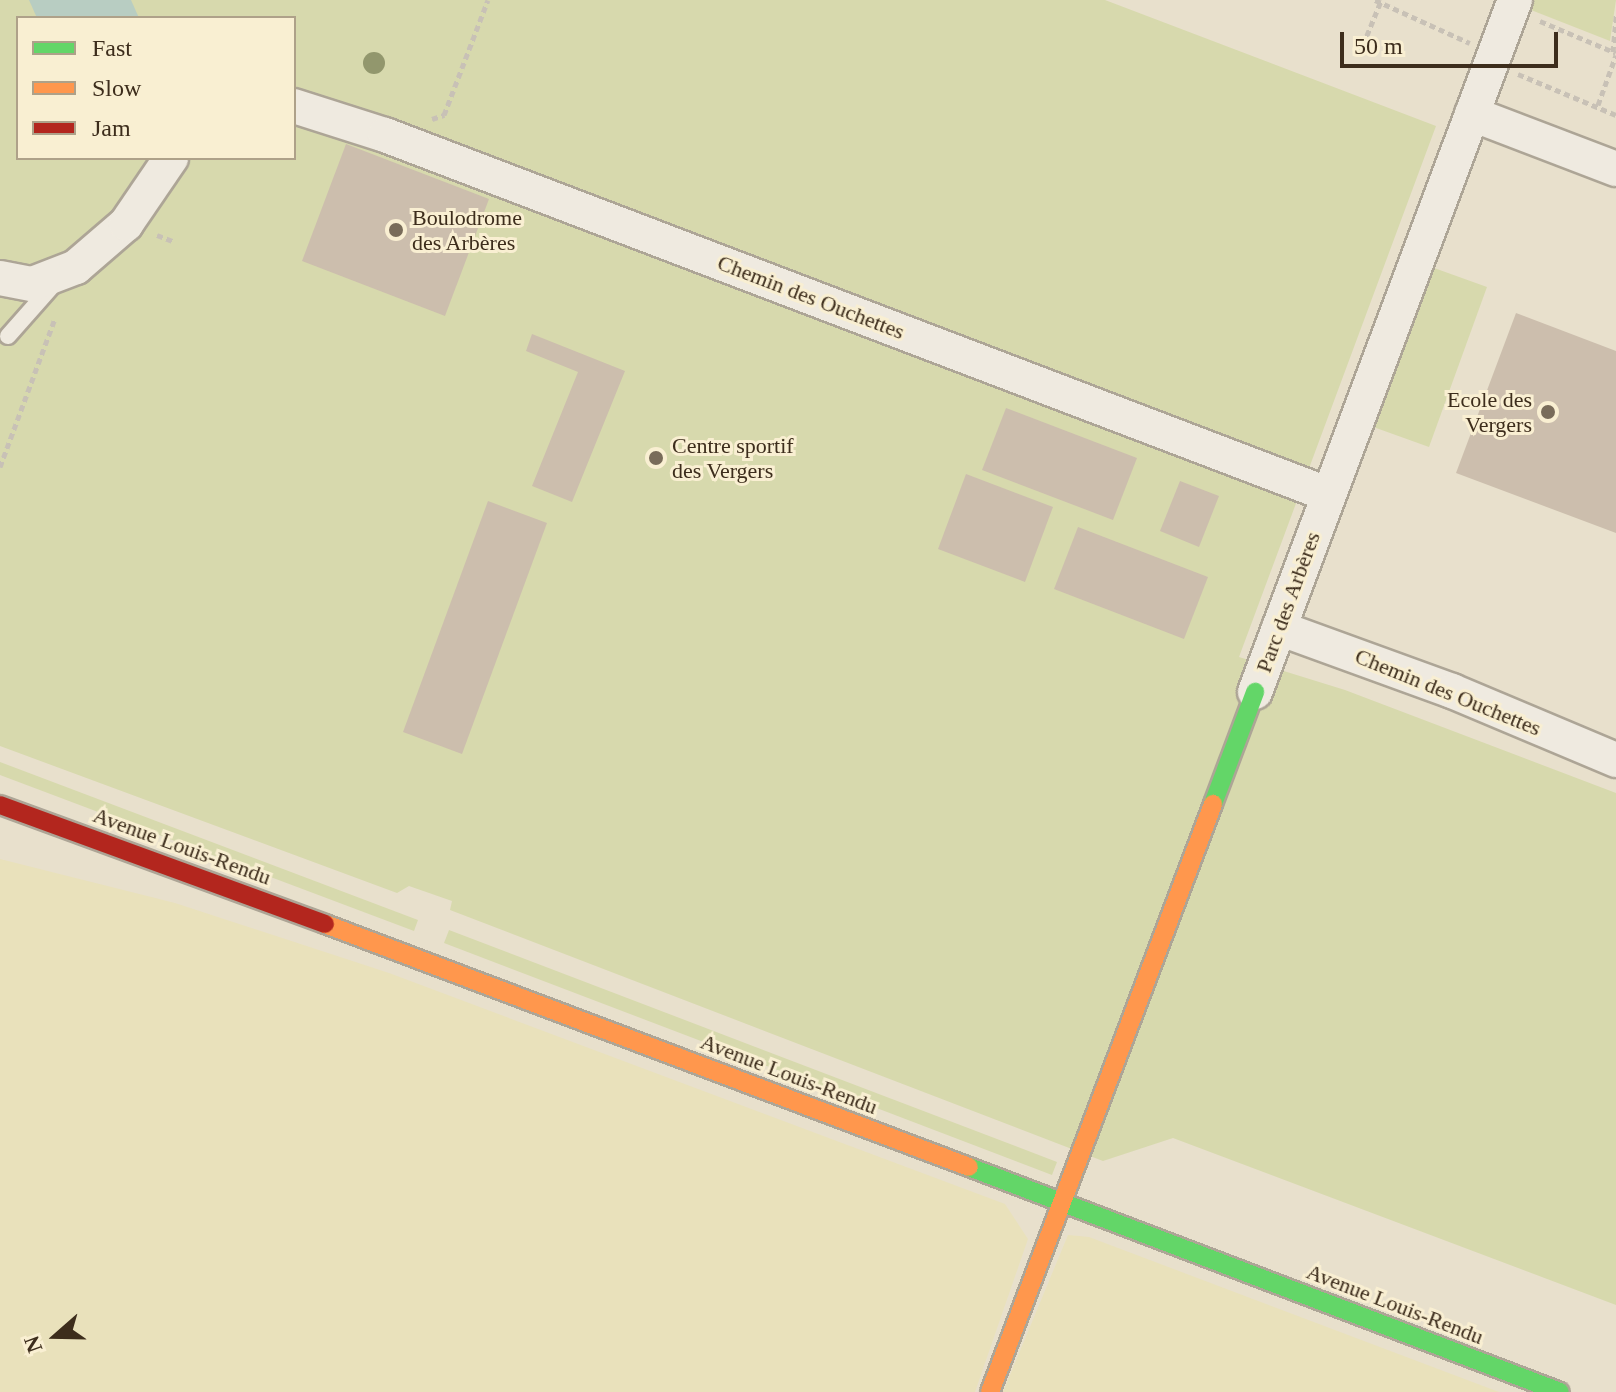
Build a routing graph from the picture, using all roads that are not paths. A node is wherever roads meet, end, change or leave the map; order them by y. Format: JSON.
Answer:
{"nodes":[{"id":1,"x":1513,"y":4,"type":"edge"},
{"id":2,"x":296,"y":107,"type":"edge"},
{"id":3,"x":1472,"y":114,"type":"junction"},
{"id":4,"x":170,"y":160,"type":"edge"},
{"id":5,"x":1616,"y":169,"type":"edge"},
{"id":6,"x":60,"y":277,"type":"junction"},
{"id":7,"x":0,"y":278,"type":"edge"},
{"id":8,"x":8,"y":336,"type":"dead end"},
{"id":9,"x":1327,"y":494,"type":"junction"},
{"id":10,"x":1279,"y":628,"type":"junction"},
{"id":11,"x":1255,"y":692,"type":"joint"},
{"id":12,"x":1616,"y":760,"type":"edge"},
{"id":13,"x":0,"y":805,"type":"edge"},
{"id":14,"x":1059,"y":1203,"type":"junction"},
{"id":15,"x":990,"y":1392,"type":"edge"},
{"id":16,"x":1560,"y":1392,"type":"edge"}],
"edges":[{"from":1,"to":3,"type":"street","name":"Parc des Arbères"},
{"from":2,"to":9,"type":"street","name":"Chemin des Ouchettes"},
{"from":3,"to":5,"type":"street"},
{"from":3,"to":9,"type":"street","name":"Parc des Arbères"},
{"from":4,"to":6,"type":"street"},
{"from":6,"to":7,"type":"street"},
{"from":6,"to":8,"type":"lane"},
{"from":9,"to":10,"type":"street","name":"Parc des Arbères"},
{"from":10,"to":11,"type":"street","name":"Parc des Arbères"},
{"from":10,"to":12,"type":"street","name":"Chemin des Ouchettes"},
{"from":11,"to":14,"type":"main road","name":"Parc des Arbères"},
{"from":13,"to":14,"type":"main road","name":"Avenue Louis-Rendu"},
{"from":14,"to":15,"type":"main road","name":"Parc des Arbères"},
{"from":14,"to":16,"type":"main road","name":"Avenue Louis-Rendu"}]}
